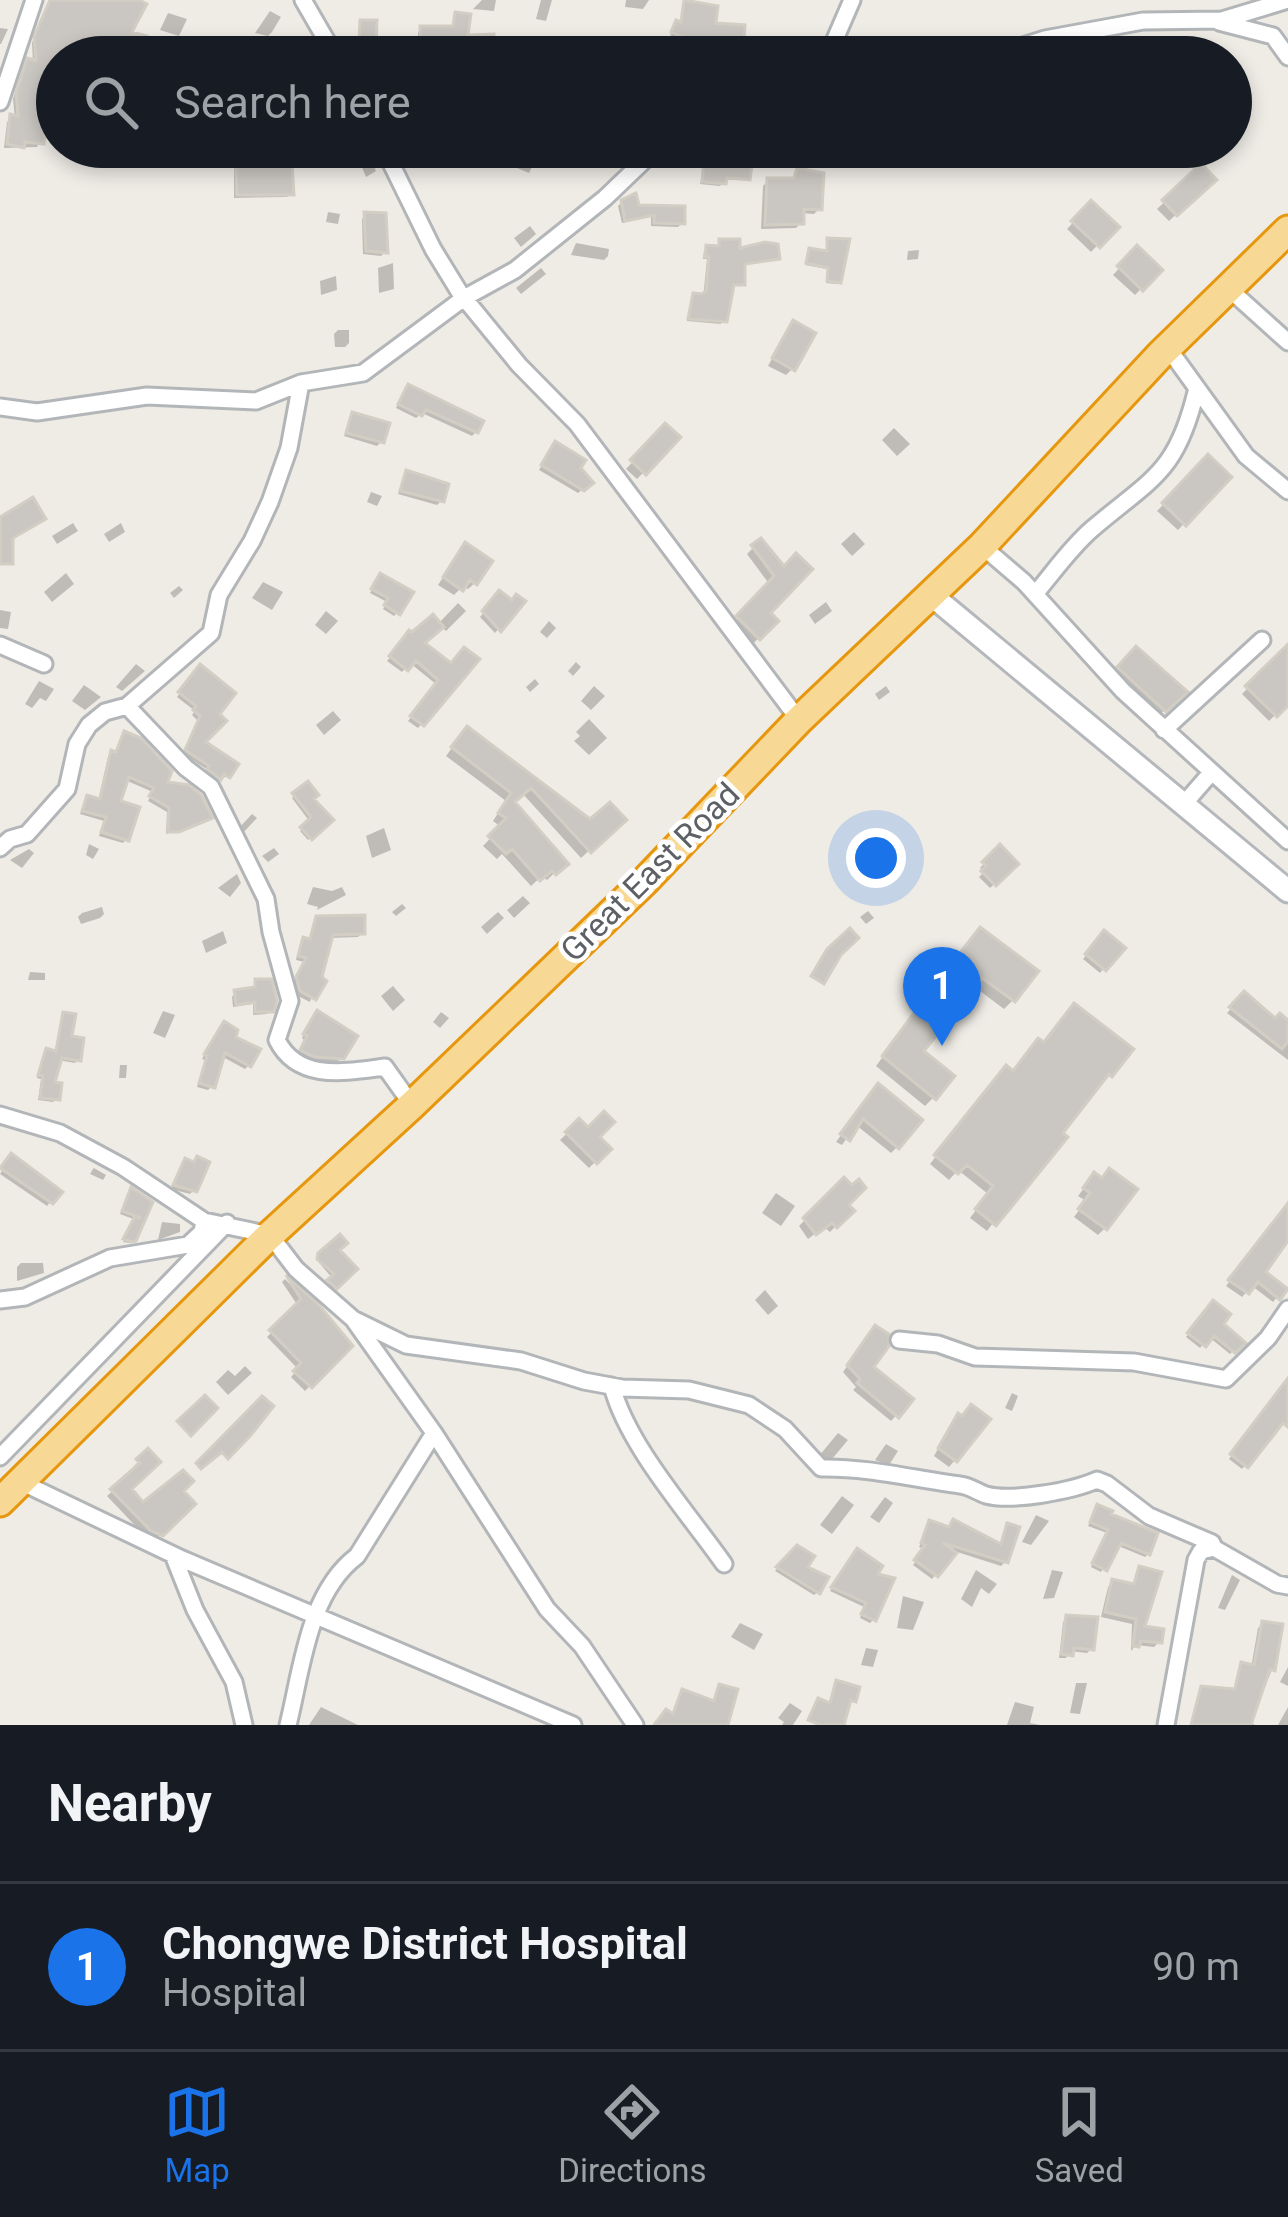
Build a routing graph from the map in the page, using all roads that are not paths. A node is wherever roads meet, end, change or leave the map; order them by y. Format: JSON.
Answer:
{"nodes":[{"id":1,"x":34,"y":0,"type":"edge"},
{"id":2,"x":303,"y":0,"type":"edge"},
{"id":3,"x":851,"y":0,"type":"edge"},
{"id":4,"x":1288,"y":1,"type":"edge"},
{"id":5,"x":1211,"y":20,"type":"junction"},
{"id":6,"x":324,"y":36,"type":"edge"},
{"id":7,"x":836,"y":36,"type":"edge"},
{"id":8,"x":1057,"y":36,"type":"edge"},
{"id":9,"x":1288,"y":57,"type":"edge"},
{"id":10,"x":0,"y":102,"type":"edge"},
{"id":11,"x":393,"y":168,"type":"edge"},
{"id":12,"x":636,"y":168,"type":"edge"},
{"id":13,"x":1288,"y":230,"type":"edge"},
{"id":14,"x":1228,"y":288,"type":"junction"},
{"id":15,"x":464,"y":298,"type":"junction"},
{"id":16,"x":1288,"y":342,"type":"edge"},
{"id":17,"x":1168,"y":348,"type":"junction"},
{"id":18,"x":302,"y":382,"type":"junction"},
{"id":19,"x":1197,"y":388,"type":"junction"},
{"id":20,"x":0,"y":407,"type":"edge"},
{"id":21,"x":1288,"y":491,"type":"edge"},
{"id":22,"x":982,"y":546,"type":"junction"},
{"id":23,"x":930,"y":594,"type":"junction"},
{"id":24,"x":1035,"y":594,"type":"junction"},
{"id":25,"x":1262,"y":640,"type":"dead end"},
{"id":26,"x":0,"y":645,"type":"edge"},
{"id":27,"x":44,"y":664,"type":"dead end"},
{"id":28,"x":127,"y":706,"type":"junction"},
{"id":29,"x":799,"y":721,"type":"junction"},
{"id":30,"x":1164,"y":730,"type":"junction"},
{"id":31,"x":1210,"y":773,"type":"junction"},
{"id":32,"x":1183,"y":805,"type":"junction"},
{"id":33,"x":1288,"y":841,"type":"edge"},
{"id":34,"x":0,"y":848,"type":"edge"},
{"id":35,"x":1288,"y":891,"type":"edge"},
{"id":36,"x":412,"y":1105,"type":"junction"},
{"id":37,"x":0,"y":1114,"type":"edge"},
{"id":38,"x":204,"y":1220,"type":"junction"},
{"id":39,"x":226,"y":1223,"type":"junction"},
{"id":40,"x":270,"y":1235,"type":"junction"},
{"id":41,"x":0,"y":1300,"type":"edge"},
{"id":42,"x":1288,"y":1309,"type":"edge"},
{"id":43,"x":353,"y":1319,"type":"junction"},
{"id":44,"x":899,"y":1340,"type":"dead end"},
{"id":45,"x":612,"y":1386,"type":"junction"},
{"id":46,"x":434,"y":1433,"type":"junction"},
{"id":47,"x":0,"y":1457,"type":"edge"},
{"id":48,"x":21,"y":1482,"type":"junction"},
{"id":49,"x":0,"y":1502,"type":"edge"},
{"id":50,"x":1214,"y":1548,"type":"junction"},
{"id":51,"x":173,"y":1555,"type":"junction"},
{"id":52,"x":724,"y":1564,"type":"dead end"},
{"id":53,"x":1288,"y":1586,"type":"edge"},
{"id":54,"x":314,"y":1617,"type":"junction"},
{"id":55,"x":540,"y":1718,"type":"edge"},
{"id":56,"x":244,"y":1725,"type":"edge"},
{"id":57,"x":288,"y":1725,"type":"edge"},
{"id":58,"x":573,"y":1725,"type":"edge"},
{"id":59,"x":635,"y":1725,"type":"edge"},
{"id":60,"x":1166,"y":1725,"type":"edge"}],
"edges":[{"from":1,"to":10,"type":"street"},
{"from":2,"to":6,"type":"street"},
{"from":3,"to":7,"type":"street"},
{"from":4,"to":5,"type":"street"},
{"from":5,"to":8,"type":"street"},
{"from":5,"to":9,"type":"street"},
{"from":11,"to":15,"type":"street"},
{"from":12,"to":15,"type":"street"},
{"from":13,"to":14,"type":"highway","name":"Great East Road"},
{"from":14,"to":16,"type":"street"},
{"from":14,"to":17,"type":"highway","name":"Great East Road"},
{"from":15,"to":18,"type":"street"},
{"from":15,"to":29,"type":"street"},
{"from":17,"to":19,"type":"street"},
{"from":17,"to":22,"type":"highway","name":"Great East Road"},
{"from":18,"to":20,"type":"street"},
{"from":18,"to":28,"type":"street"},
{"from":19,"to":21,"type":"street"},
{"from":19,"to":24,"type":"street"},
{"from":22,"to":23,"type":"highway","name":"Great East Road"},
{"from":22,"to":24,"type":"street"},
{"from":23,"to":29,"type":"highway","name":"Great East Road"},
{"from":23,"to":32,"type":"main road"},
{"from":24,"to":30,"type":"street"},
{"from":25,"to":30,"type":"street"},
{"from":26,"to":27,"type":"street"},
{"from":28,"to":34,"type":"street"},
{"from":28,"to":36,"type":"street"},
{"from":29,"to":36,"type":"highway","name":"Great East Road"},
{"from":30,"to":31,"type":"street"},
{"from":31,"to":32,"type":"street"},
{"from":31,"to":33,"type":"street"},
{"from":32,"to":35,"type":"main road"},
{"from":36,"to":40,"type":"highway","name":"Great East Road"},
{"from":37,"to":38,"type":"street"},
{"from":38,"to":39,"type":"street"},
{"from":38,"to":41,"type":"street"},
{"from":39,"to":40,"type":"street"},
{"from":39,"to":47,"type":"street"},
{"from":40,"to":43,"type":"street"},
{"from":40,"to":48,"type":"highway","name":"Great East Road"},
{"from":42,"to":44,"type":"street"},
{"from":43,"to":45,"type":"street"},
{"from":43,"to":46,"type":"street"},
{"from":45,"to":50,"type":"street"},
{"from":45,"to":52,"type":"street"},
{"from":46,"to":54,"type":"street"},
{"from":46,"to":59,"type":"street"},
{"from":48,"to":49,"type":"highway","name":"Great East Road"},
{"from":48,"to":51,"type":"street"},
{"from":50,"to":53,"type":"street"},
{"from":50,"to":60,"type":"street"},
{"from":51,"to":54,"type":"street"},
{"from":51,"to":56,"type":"street"},
{"from":54,"to":55,"type":"street"},
{"from":54,"to":57,"type":"street"},
{"from":55,"to":58,"type":"street"}]}
